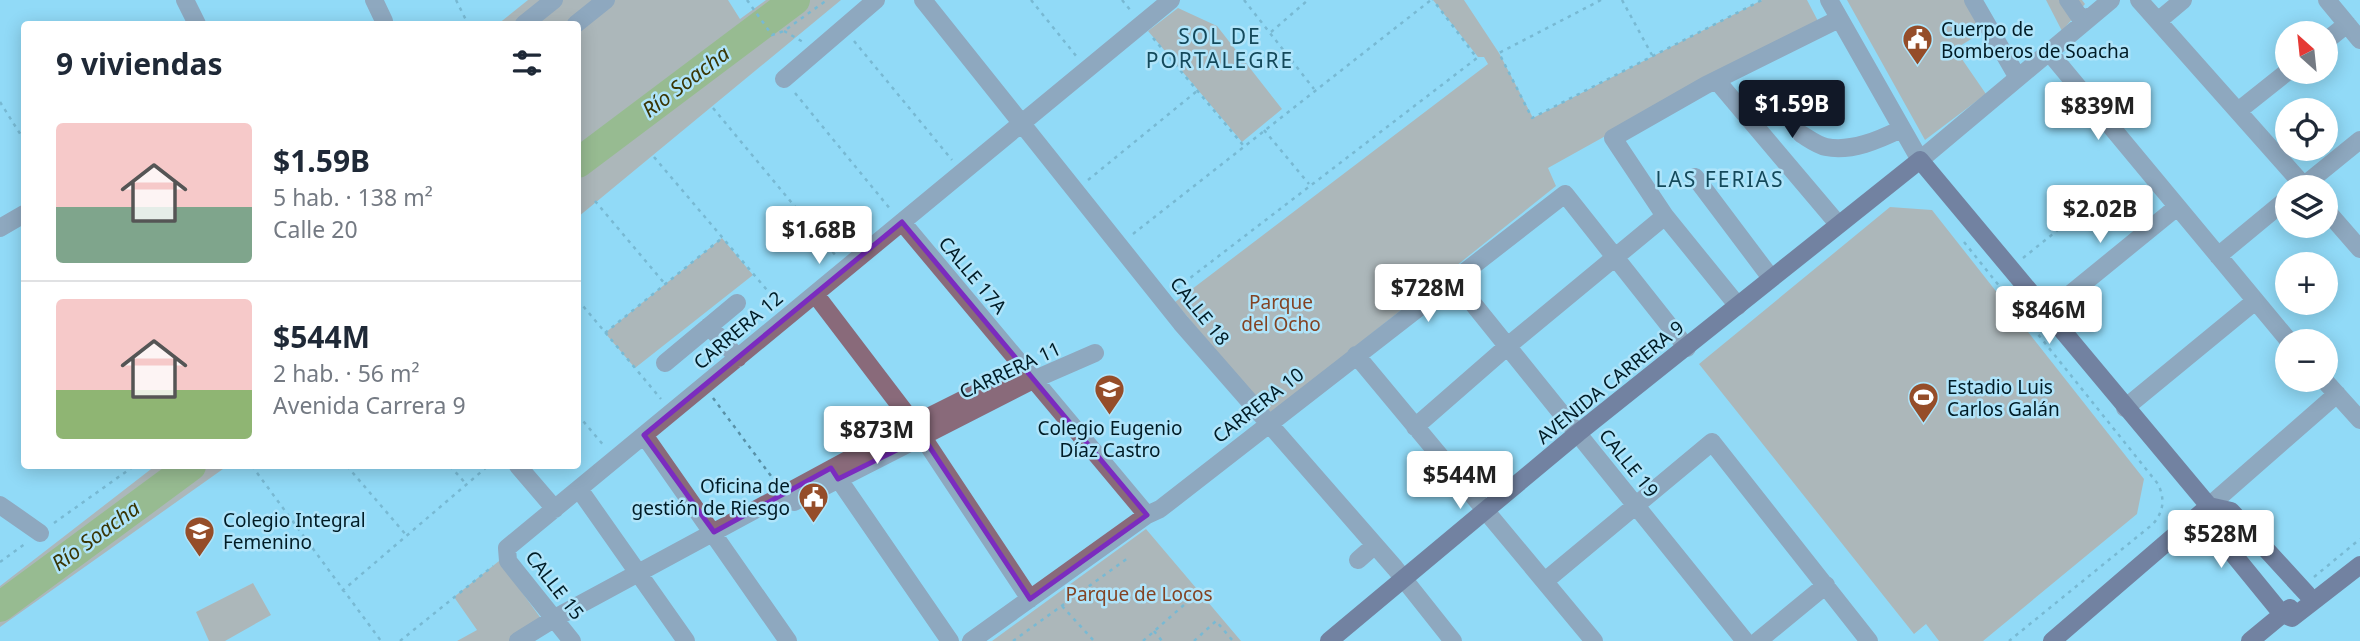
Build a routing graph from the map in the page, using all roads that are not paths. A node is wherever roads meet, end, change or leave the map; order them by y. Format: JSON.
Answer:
{"nodes":[{"id":1,"x":185,"y":0,"type":"edge"},
{"id":2,"x":374,"y":0,"type":"edge"},
{"id":3,"x":554,"y":0,"type":"edge"},
{"id":4,"x":606,"y":0,"type":"edge"},
{"id":5,"x":876,"y":0,"type":"edge"},
{"id":6,"x":923,"y":0,"type":"edge"},
{"id":7,"x":1171,"y":0,"type":"edge"},
{"id":8,"x":1829,"y":0,"type":"edge"},
{"id":9,"x":1973,"y":0,"type":"edge"},
{"id":10,"x":2068,"y":0,"type":"edge"},
{"id":11,"x":2111,"y":0,"type":"edge"},
{"id":12,"x":2139,"y":0,"type":"edge"},
{"id":13,"x":2183,"y":0,"type":"edge"},
{"id":14,"x":2327,"y":0,"type":"edge"},
{"id":15,"x":2092,"y":16,"type":"junction"},
{"id":16,"x":1839,"y":19,"type":"junction"},
{"id":17,"x":196,"y":21,"type":"edge"},
{"id":18,"x":384,"y":21,"type":"dead end"},
{"id":19,"x":528,"y":21,"type":"edge"},
{"id":20,"x":580,"y":21,"type":"edge"},
{"id":21,"x":2158,"y":21,"type":"junction"},
{"id":22,"x":2347,"y":24,"type":"junction"},
{"id":23,"x":2338,"y":31,"type":"edge"},
{"id":24,"x":2360,"y":40,"type":"edge"},
{"id":25,"x":2049,"y":52,"type":"junction"},
{"id":26,"x":2018,"y":78,"type":"junction"},
{"id":27,"x":784,"y":79,"type":"road end"},
{"id":28,"x":1717,"y":81,"type":"junction"},
{"id":29,"x":2275,"y":82,"type":"edge"},
{"id":30,"x":2238,"y":111,"type":"junction"},
{"id":31,"x":1022,"y":123,"type":"junction"},
{"id":32,"x":1901,"y":129,"type":"junction"},
{"id":33,"x":1801,"y":134,"type":"dead end"},
{"id":34,"x":2360,"y":140,"type":"edge"},
{"id":35,"x":1920,"y":160,"type":"junction"},
{"id":36,"x":2294,"y":175,"type":"edge"},
{"id":37,"x":2318,"y":175,"type":"edge"},
{"id":38,"x":1695,"y":177,"type":"dead end"},
{"id":39,"x":2177,"y":207,"type":"junction"},
{"id":40,"x":2275,"y":209,"type":"edge"},
{"id":41,"x":21,"y":216,"type":"edge"},
{"id":42,"x":1665,"y":216,"type":"junction"},
{"id":43,"x":902,"y":222,"type":"junction"},
{"id":44,"x":1838,"y":224,"type":"junction"},
{"id":45,"x":2338,"y":224,"type":"edge"},
{"id":46,"x":0,"y":228,"type":"edge"},
{"id":47,"x":2360,"y":249,"type":"edge"},
{"id":48,"x":2218,"y":256,"type":"junction"},
{"id":49,"x":1614,"y":258,"type":"junction"},
{"id":50,"x":1772,"y":278,"type":"junction"},
{"id":51,"x":1454,"y":280,"type":"junction"},
{"id":52,"x":815,"y":293,"type":"junction"},
{"id":53,"x":2254,"y":302,"type":"junction"},
{"id":54,"x":737,"y":303,"type":"dead end"},
{"id":55,"x":1738,"y":306,"type":"junction"},
{"id":56,"x":2047,"y":313,"type":"junction"},
{"id":57,"x":709,"y":326,"type":"junction"},
{"id":58,"x":2279,"y":329,"type":"edge"},
{"id":59,"x":1509,"y":345,"type":"junction"},
{"id":60,"x":1687,"y":348,"type":"junction"},
{"id":61,"x":1095,"y":354,"type":"dead end"},
{"id":62,"x":1356,"y":355,"type":"junction"},
{"id":63,"x":738,"y":358,"type":"junction"},
{"id":64,"x":665,"y":363,"type":"dead end"},
{"id":65,"x":1029,"y":375,"type":"junction"},
{"id":66,"x":2337,"y":394,"type":"joint"},
{"id":67,"x":2125,"y":408,"type":"junction"},
{"id":68,"x":2357,"y":412,"type":"edge"},
{"id":69,"x":1267,"y":424,"type":"junction"},
{"id":70,"x":1415,"y":427,"type":"junction"},
{"id":71,"x":918,"y":430,"type":"junction"},
{"id":72,"x":1578,"y":433,"type":"junction"},
{"id":73,"x":644,"y":435,"type":"junction"},
{"id":74,"x":521,"y":469,"type":"edge"},
{"id":75,"x":834,"y":474,"type":"junction"},
{"id":76,"x":579,"y":489,"type":"junction"},
{"id":77,"x":0,"y":505,"type":"edge"},
{"id":78,"x":1636,"y":505,"type":"junction"},
{"id":79,"x":2209,"y":506,"type":"junction"},
{"id":80,"x":555,"y":509,"type":"junction"},
{"id":81,"x":1486,"y":512,"type":"junction"},
{"id":82,"x":1147,"y":515,"type":"junction"},
{"id":83,"x":40,"y":533,"type":"road end"},
{"id":84,"x":717,"y":536,"type":"junction"},
{"id":85,"x":1375,"y":545,"type":"junction"},
{"id":86,"x":2360,"y":551,"type":"edge"},
{"id":87,"x":506,"y":555,"type":"joint"},
{"id":88,"x":1358,"y":560,"type":"dead end"},
{"id":89,"x":2360,"y":565,"type":"edge"},
{"id":90,"x":636,"y":574,"type":"junction"},
{"id":91,"x":1403,"y":579,"type":"junction"},
{"id":92,"x":1545,"y":581,"type":"junction"},
{"id":93,"x":1826,"y":585,"type":"junction"},
{"id":94,"x":2307,"y":594,"type":"junction"},
{"id":95,"x":1030,"y":599,"type":"junction"},
{"id":96,"x":2282,"y":614,"type":"junction"},
{"id":97,"x":555,"y":618,"type":"junction"},
{"id":98,"x":518,"y":641,"type":"edge"},
{"id":99,"x":572,"y":641,"type":"edge"},
{"id":100,"x":686,"y":641,"type":"edge"},
{"id":101,"x":788,"y":641,"type":"edge"},
{"id":102,"x":950,"y":641,"type":"edge"},
{"id":103,"x":971,"y":641,"type":"edge"},
{"id":104,"x":1329,"y":641,"type":"edge"},
{"id":105,"x":1454,"y":641,"type":"edge"},
{"id":106,"x":1594,"y":641,"type":"edge"},
{"id":107,"x":1745,"y":641,"type":"edge"},
{"id":108,"x":1758,"y":641,"type":"edge"},
{"id":109,"x":1869,"y":641,"type":"edge"},
{"id":110,"x":2052,"y":641,"type":"edge"},
{"id":111,"x":2250,"y":641,"type":"edge"}],
"edges":[{"from":1,"to":17,"type":"street"},
{"from":2,"to":18,"type":"street"},
{"from":3,"to":19,"type":"street"},
{"from":4,"to":20,"type":"street"},
{"from":5,"to":27,"type":"street"},
{"from":6,"to":31,"type":"street","name":"CALLE 18"},
{"from":7,"to":31,"type":"street","name":"CARRERA 12"},
{"from":8,"to":16,"type":"street"},
{"from":9,"to":26,"type":"street"},
{"from":10,"to":15,"type":"street"},
{"from":11,"to":15,"type":"street"},
{"from":12,"to":21,"type":"street"},
{"from":13,"to":21,"type":"street"},
{"from":14,"to":22,"type":"street"},
{"from":15,"to":25,"type":"street"},
{"from":16,"to":28,"type":"street"},
{"from":16,"to":32,"type":"street"},
{"from":21,"to":30,"type":"street"},
{"from":22,"to":23,"type":"street"},
{"from":22,"to":24,"type":"street"},
{"from":25,"to":26,"type":"street"},
{"from":25,"to":39,"type":"street"},
{"from":26,"to":35,"type":"street"},
{"from":28,"to":42,"type":"street"},
{"from":28,"to":44,"type":"street"},
{"from":29,"to":30,"type":"street"},
{"from":30,"to":36,"type":"street"},
{"from":31,"to":43,"type":"street","name":"CARRERA 12"},
{"from":31,"to":69,"type":"street","name":"CALLE 18"},
{"from":32,"to":33,"type":"street"},
{"from":32,"to":35,"type":"street"},
{"from":34,"to":37,"type":"street"},
{"from":35,"to":44,"type":"main road","name":"AVENIDA CARRERA 9"},
{"from":35,"to":56,"type":"main road"},
{"from":38,"to":50,"type":"street"},
{"from":39,"to":48,"type":"street"},
{"from":39,"to":56,"type":"street"},
{"from":40,"to":48,"type":"street"},
{"from":41,"to":46,"type":"street"},
{"from":42,"to":49,"type":"street"},
{"from":42,"to":55,"type":"street"},
{"from":43,"to":52,"type":"street","name":"CARRERA 12"},
{"from":43,"to":65,"type":"street","name":"CALLE 17A"},
{"from":44,"to":50,"type":"main road","name":"AVENIDA CARRERA 9"},
{"from":45,"to":47,"type":"street"},
{"from":48,"to":53,"type":"street"},
{"from":49,"to":51,"type":"street","name":"CARRERA 10"},
{"from":49,"to":59,"type":"street"},
{"from":49,"to":60,"type":"street"},
{"from":50,"to":55,"type":"main road","name":"AVENIDA CARRERA 9"},
{"from":51,"to":59,"type":"street","name":"CALLE 19"},
{"from":51,"to":62,"type":"street","name":"CARRERA 10"},
{"from":52,"to":63,"type":"street","name":"CARRERA 12"},
{"from":52,"to":71,"type":"street"},
{"from":53,"to":58,"type":"street"},
{"from":53,"to":67,"type":"street"},
{"from":54,"to":57,"type":"street"},
{"from":55,"to":60,"type":"main road","name":"AVENIDA CARRERA 9"},
{"from":56,"to":67,"type":"main road"},
{"from":57,"to":63,"type":"street"},
{"from":57,"to":64,"type":"street"},
{"from":59,"to":70,"type":"street"},
{"from":59,"to":72,"type":"street","name":"CALLE 19"},
{"from":60,"to":72,"type":"main road","name":"AVENIDA CARRERA 9"},
{"from":61,"to":65,"type":"street","name":"CARRERA 11"},
{"from":62,"to":69,"type":"street","name":"CARRERA 10"},
{"from":62,"to":70,"type":"street"},
{"from":63,"to":73,"type":"street","name":"CARRERA 12"},
{"from":65,"to":71,"type":"street","name":"CARRERA 11"},
{"from":65,"to":82,"type":"street","name":"CALLE 17A"},
{"from":66,"to":68,"type":"street"},
{"from":66,"to":79,"type":"street"},
{"from":67,"to":79,"type":"main road"},
{"from":69,"to":82,"type":"street","name":"CARRERA 10"},
{"from":69,"to":85,"type":"street","name":"CALLE 18"},
{"from":70,"to":81,"type":"street"},
{"from":71,"to":75,"type":"street","name":"CARRERA 11"},
{"from":71,"to":95,"type":"street"},
{"from":72,"to":78,"type":"street","name":"CALLE 19"},
{"from":72,"to":81,"type":"main road","name":"AVENIDA CARRERA 9"},
{"from":73,"to":76,"type":"street","name":"CARRERA 12"},
{"from":73,"to":84,"type":"street"},
{"from":74,"to":80,"type":"street"},
{"from":75,"to":84,"type":"street","name":"CARRERA 11"},
{"from":75,"to":102,"type":"street"},
{"from":76,"to":80,"type":"street","name":"CARRERA 12"},
{"from":76,"to":90,"type":"street"},
{"from":77,"to":83,"type":"street"},
{"from":78,"to":92,"type":"street"},
{"from":78,"to":93,"type":"street"},
{"from":78,"to":107,"type":"street","name":"CALLE 19"},
{"from":79,"to":94,"type":"main road"},
{"from":79,"to":96,"type":"main road"},
{"from":79,"to":110,"type":"main road"},
{"from":80,"to":87,"type":"street","name":"CARRERA 12"},
{"from":81,"to":91,"type":"main road","name":"AVENIDA CARRERA 9"},
{"from":81,"to":92,"type":"street"},
{"from":82,"to":95,"type":"street","name":"CARRERA 10"},
{"from":84,"to":90,"type":"street","name":"CARRERA 11"},
{"from":84,"to":101,"type":"street"},
{"from":85,"to":88,"type":"street"},
{"from":85,"to":91,"type":"street","name":"CALLE 18"},
{"from":86,"to":94,"type":"main road"},
{"from":87,"to":97,"type":"street","name":"CALLE 15"},
{"from":89,"to":96,"type":"main road"},
{"from":90,"to":97,"type":"street","name":"CARRERA 11"},
{"from":90,"to":100,"type":"street"},
{"from":91,"to":104,"type":"main road","name":"AVENIDA CARRERA 9"},
{"from":91,"to":105,"type":"street","name":"CALLE 18"},
{"from":92,"to":106,"type":"street"},
{"from":93,"to":108,"type":"street"},
{"from":93,"to":109,"type":"street"},
{"from":94,"to":96,"type":"main road"},
{"from":95,"to":103,"type":"street","name":"CARRERA 10"},
{"from":96,"to":111,"type":"main road"},
{"from":97,"to":98,"type":"street","name":"CARRERA 11"},
{"from":97,"to":99,"type":"street","name":"CALLE 15"}]}
